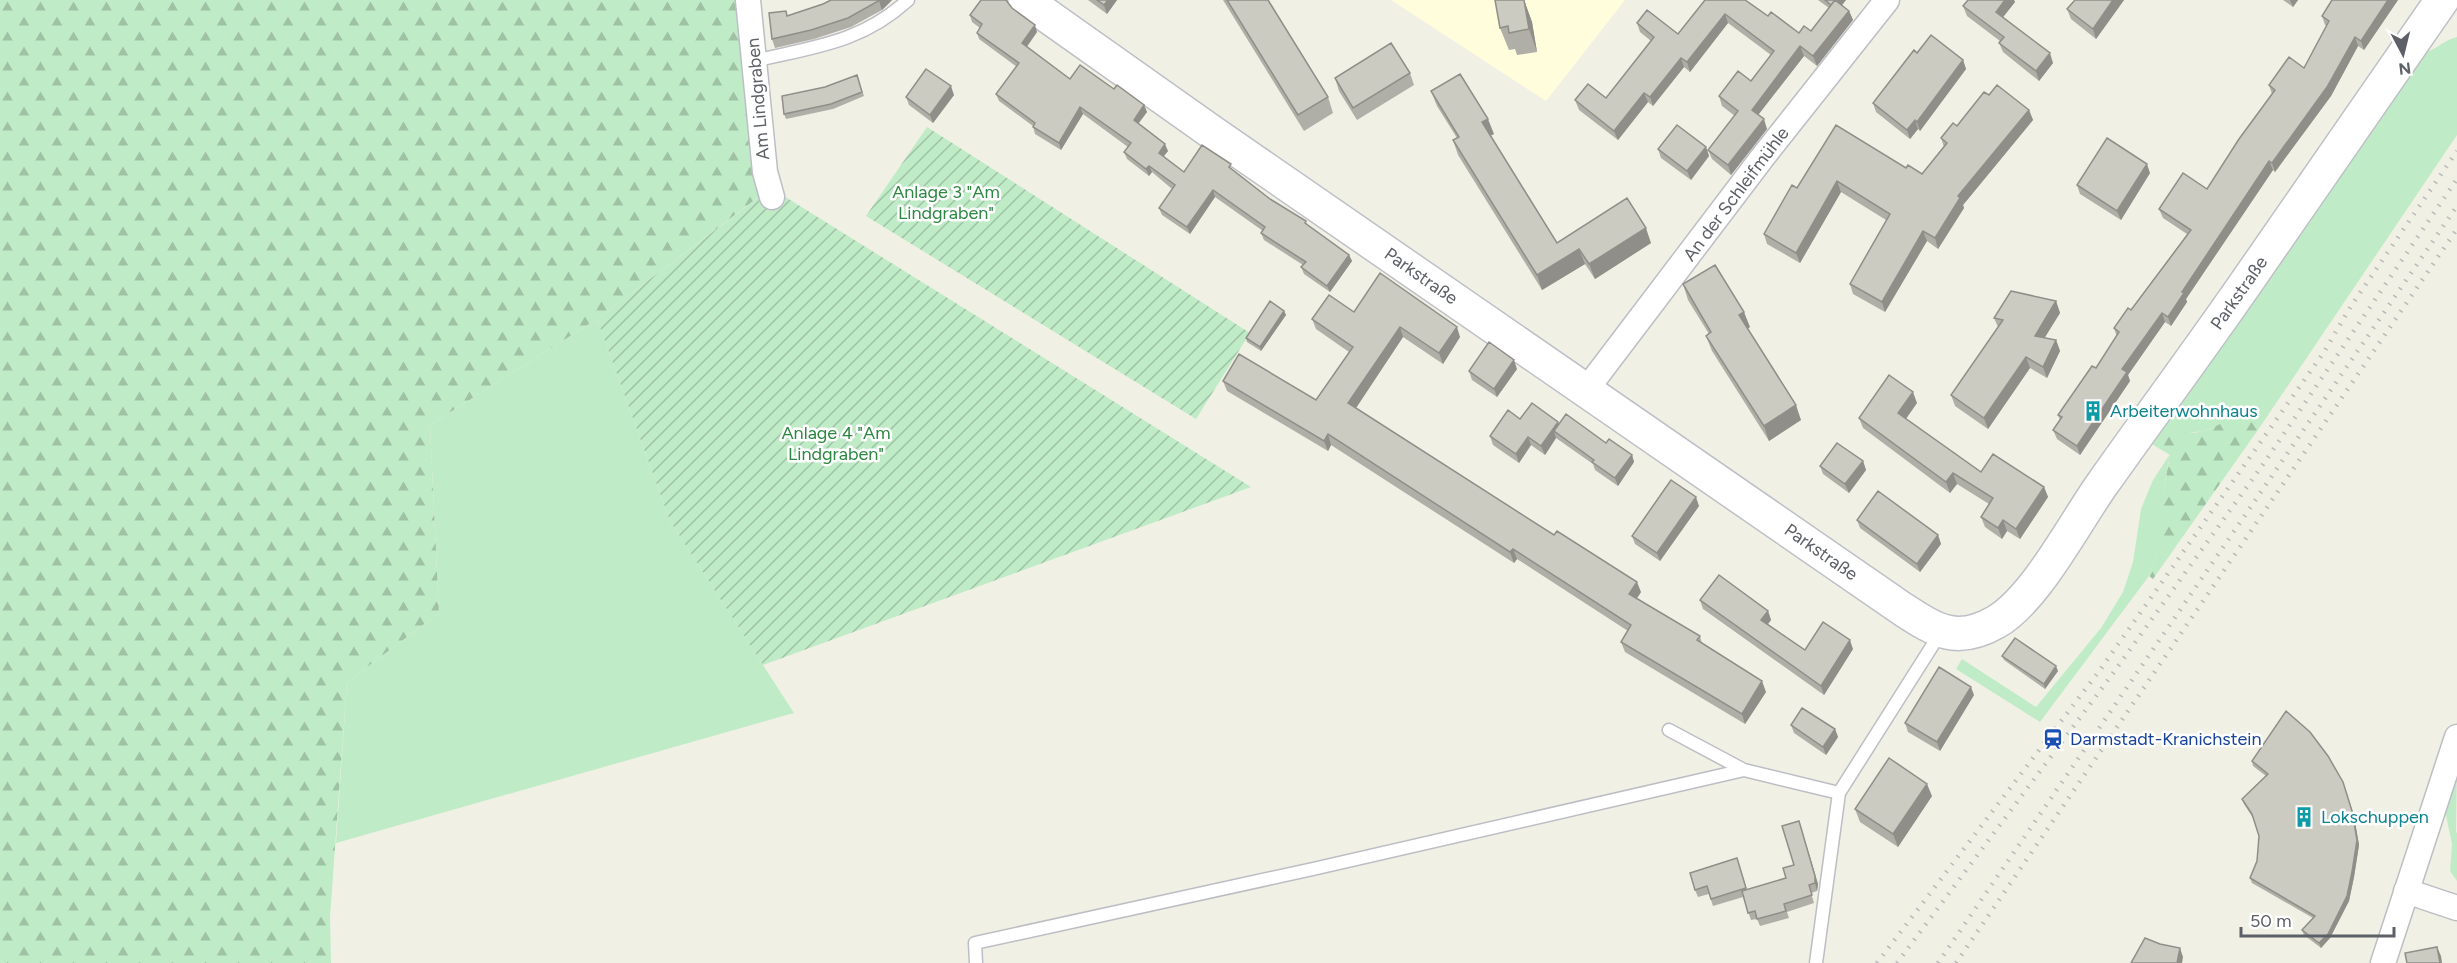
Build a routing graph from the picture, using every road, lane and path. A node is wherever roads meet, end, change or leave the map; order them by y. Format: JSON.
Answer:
{"nodes":[{"id":1,"x":748,"y":0,"type":"edge"},
{"id":2,"x":908,"y":0,"type":"edge"},
{"id":3,"x":1025,"y":0,"type":"edge"},
{"id":4,"x":1887,"y":0,"type":"edge"},
{"id":5,"x":2442,"y":0,"type":"edge"},
{"id":6,"x":754,"y":60,"type":"junction"},
{"id":7,"x":772,"y":197,"type":"dead end"},
{"id":8,"x":1586,"y":390,"type":"junction"},
{"id":9,"x":1941,"y":632,"type":"junction"},
{"id":10,"x":1669,"y":730,"type":"dead end"},
{"id":11,"x":2457,"y":737,"type":"edge"},
{"id":12,"x":1744,"y":770,"type":"junction"},
{"id":13,"x":1839,"y":793,"type":"junction"},
{"id":14,"x":2406,"y":891,"type":"junction"},
{"id":15,"x":2457,"y":908,"type":"edge"},
{"id":16,"x":976,"y":963,"type":"edge"},
{"id":17,"x":1816,"y":963,"type":"edge"},
{"id":18,"x":2383,"y":963,"type":"edge"}],
"edges":[{"from":1,"to":6,"type":"street","name":"Am Lindgraben"},
{"from":2,"to":6,"type":"lane"},
{"from":3,"to":8,"type":"street","name":"Parkstraße"},
{"from":4,"to":8,"type":"street","name":"An der Schleifmühle"},
{"from":5,"to":9,"type":"street","name":"Parkstraße"},
{"from":6,"to":7,"type":"street","name":"Am Lindgraben"},
{"from":8,"to":9,"type":"street","name":"Parkstraße"},
{"from":9,"to":13,"type":"lane"},
{"from":10,"to":12,"type":"lane"},
{"from":11,"to":14,"type":"street"},
{"from":12,"to":13,"type":"lane"},
{"from":12,"to":16,"type":"lane"},
{"from":13,"to":17,"type":"lane"},
{"from":14,"to":15,"type":"street"},
{"from":14,"to":18,"type":"street"}]}
